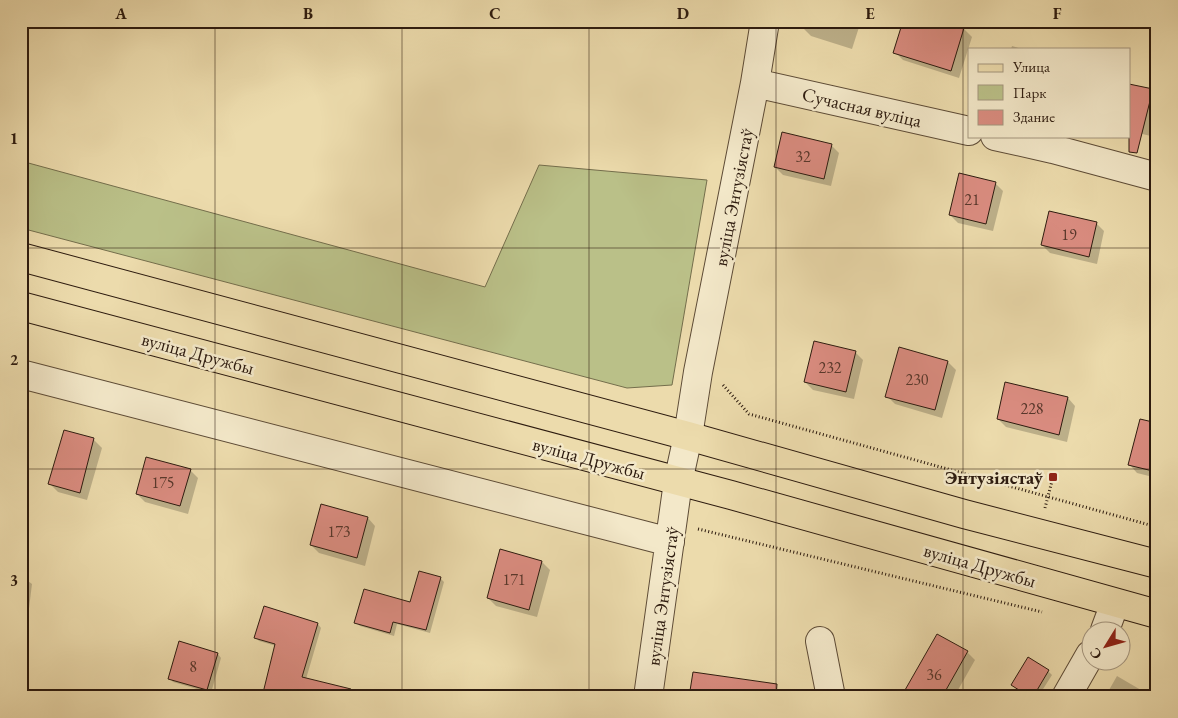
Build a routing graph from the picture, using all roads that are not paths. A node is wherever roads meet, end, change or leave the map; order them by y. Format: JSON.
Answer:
{"nodes":[{"id":1,"x":765,"y":21,"type":"edge"},
{"id":2,"x":755,"y":83,"type":"junction"},
{"id":3,"x":968,"y":131,"type":"edge"},
{"id":4,"x":1004,"y":138,"type":"edge"},
{"id":5,"x":1157,"y":177,"type":"edge"},
{"id":6,"x":21,"y":257,"type":"edge"},
{"id":7,"x":21,"y":306,"type":"edge"},
{"id":8,"x":21,"y":374,"type":"edge"},
{"id":9,"x":688,"y":436,"type":"junction"},
{"id":10,"x":678,"y":482,"type":"junction"},
{"id":11,"x":680,"y":534,"type":"junction"},
{"id":12,"x":1157,"y":564,"type":"edge"},
{"id":13,"x":1115,"y":603,"type":"junction"},
{"id":14,"x":1157,"y":614,"type":"edge"},
{"id":15,"x":1109,"y":620,"type":"edge"},
{"id":16,"x":820,"y":642,"type":"dead end"},
{"id":17,"x":1081,"y":670,"type":"edge"},
{"id":18,"x":648,"y":697,"type":"edge"},
{"id":19,"x":831,"y":697,"type":"edge"},
{"id":20,"x":1066,"y":697,"type":"edge"}],
"edges":[{"from":1,"to":2,"type":"street","name":"вуліца Энтузіястаў"},
{"from":2,"to":3,"type":"street","name":"Сучасная вуліца"},
{"from":2,"to":9,"type":"street","name":"вуліца Энтузіястаў"},
{"from":4,"to":5,"type":"street"},
{"from":6,"to":9,"type":"main road"},
{"from":7,"to":10,"type":"main road","name":"вуліца Дружбы"},
{"from":8,"to":11,"type":"street"},
{"from":9,"to":10,"type":"street","name":"вуліца Энтузіястаў"},
{"from":9,"to":12,"type":"main road"},
{"from":10,"to":11,"type":"street","name":"вуліца Энтузіястаў"},
{"from":10,"to":13,"type":"main road","name":"вуліца Дружбы"},
{"from":11,"to":18,"type":"street","name":"вуліца Энтузіястаў"},
{"from":13,"to":14,"type":"main road","name":"вуліца Дружбы"},
{"from":13,"to":15,"type":"street"},
{"from":16,"to":19,"type":"street"},
{"from":17,"to":20,"type":"street"}]}
